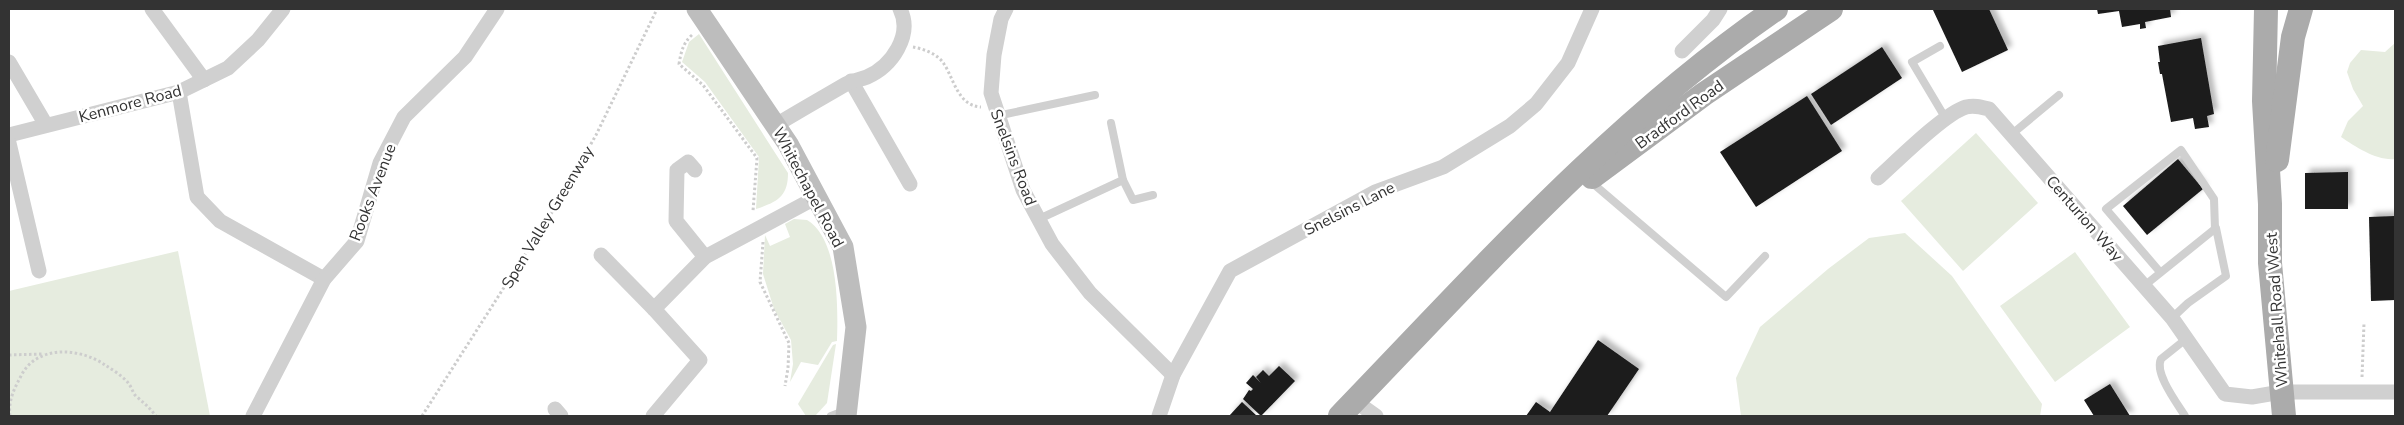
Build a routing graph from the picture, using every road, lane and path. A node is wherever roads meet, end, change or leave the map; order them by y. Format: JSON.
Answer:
{"nodes":[{"id":1,"x":152,"y":9,"type":"edge"},
{"id":2,"x":283,"y":9,"type":"edge"},
{"id":3,"x":497,"y":9,"type":"edge"},
{"id":4,"x":657,"y":9,"type":"edge"},
{"id":5,"x":900,"y":9,"type":"edge"},
{"id":6,"x":1006,"y":9,"type":"edge"},
{"id":7,"x":1592,"y":9,"type":"edge"},
{"id":8,"x":1720,"y":9,"type":"edge"},
{"id":9,"x":1776,"y":9,"type":"edge"},
{"id":10,"x":1831,"y":9,"type":"edge"},
{"id":11,"x":2266,"y":9,"type":"edge"},
{"id":12,"x":2301,"y":9,"type":"edge"},
{"id":13,"x":698,"y":19,"type":"edge"},
{"id":14,"x":900,"y":44,"type":"junction"},
{"id":15,"x":1940,"y":46,"type":"dead end"},
{"id":16,"x":1682,"y":51,"type":"dead end"},
{"id":17,"x":9,"y":62,"type":"edge"},
{"id":18,"x":204,"y":80,"type":"junction"},
{"id":19,"x":851,"y":81,"type":"junction"},
{"id":20,"x":179,"y":92,"type":"junction"},
{"id":21,"x":1095,"y":94,"type":"dead end"},
{"id":22,"x":2058,"y":95,"type":"dead end"},
{"id":23,"x":996,"y":112,"type":"junction"},
{"id":24,"x":1946,"y":119,"type":"junction"},
{"id":25,"x":1111,"y":123,"type":"dead end"},
{"id":26,"x":46,"y":125,"type":"junction"},
{"id":27,"x":776,"y":125,"type":"junction"},
{"id":28,"x":2012,"y":134,"type":"junction"},
{"id":29,"x":9,"y":135,"type":"edge"},
{"id":30,"x":9,"y":143,"type":"edge"},
{"id":31,"x":695,"y":170,"type":"dead end"},
{"id":32,"x":1878,"y":178,"type":"dead end"},
{"id":33,"x":1123,"y":180,"type":"junction"},
{"id":34,"x":1588,"y":180,"type":"junction"},
{"id":35,"x":910,"y":184,"type":"dead end"},
{"id":36,"x":1153,"y":195,"type":"dead end"},
{"id":37,"x":817,"y":197,"type":"junction"},
{"id":38,"x":2270,"y":204,"type":"junction"},
{"id":39,"x":754,"y":211,"type":"dead end"},
{"id":40,"x":1039,"y":219,"type":"junction"},
{"id":41,"x":1529,"y":221,"type":"junction"},
{"id":42,"x":2215,"y":229,"type":"junction"},
{"id":43,"x":762,"y":239,"type":"dead end"},
{"id":44,"x":601,"y":255,"type":"dead end"},
{"id":45,"x":1765,"y":256,"type":"dead end"},
{"id":46,"x":705,"y":258,"type":"junction"},
{"id":47,"x":39,"y":271,"type":"dead end"},
{"id":48,"x":2160,"y":272,"type":"junction"},
{"id":49,"x":324,"y":279,"type":"junction"},
{"id":50,"x":2144,"y":286,"type":"junction"},
{"id":51,"x":654,"y":309,"type":"junction"},
{"id":52,"x":2172,"y":318,"type":"junction"},
{"id":53,"x":2364,"y":323,"type":"dead end"},
{"id":54,"x":2186,"y":339,"type":"junction"},
{"id":55,"x":42,"y":354,"type":"junction"},
{"id":56,"x":9,"y":355,"type":"edge"},
{"id":57,"x":1172,"y":375,"type":"junction"},
{"id":58,"x":785,"y":386,"type":"dead end"},
{"id":59,"x":2281,"y":392,"type":"junction"},
{"id":60,"x":2362,"y":392,"type":"junction"},
{"id":61,"x":2395,"y":392,"type":"edge"},
{"id":62,"x":1348,"y":409,"type":"edge"},
{"id":63,"x":841,"y":414,"type":"edge"},
{"id":64,"x":10,"y":416,"type":"edge"},
{"id":65,"x":156,"y":416,"type":"edge"},
{"id":66,"x":253,"y":416,"type":"edge"},
{"id":67,"x":422,"y":416,"type":"edge"},
{"id":68,"x":653,"y":416,"type":"edge"},
{"id":69,"x":1159,"y":416,"type":"edge"},
{"id":70,"x":1376,"y":416,"type":"edge"},
{"id":71,"x":2185,"y":416,"type":"edge"},
{"id":72,"x":2284,"y":416,"type":"edge"}],
"edges":[{"from":1,"to":18,"type":"street"},
{"from":2,"to":18,"type":"street","name":"Kenmore Road"},
{"from":3,"to":49,"type":"street","name":"Rooks Avenue"},
{"from":4,"to":67,"type":"path","name":"Spen Valley Greenway"},
{"from":5,"to":14,"type":"street"},
{"from":6,"to":23,"type":"street","name":"Snelsins Road"},
{"from":7,"to":57,"type":"street","name":"Snelsins Lane"},
{"from":8,"to":16,"type":"street"},
{"from":9,"to":41,"type":"main road","name":"Bradford Road"},
{"from":10,"to":34,"type":"main road","name":"Bradford Road"},
{"from":11,"to":38,"type":"main road","name":"Whitehall Road West"},
{"from":12,"to":38,"type":"main road","name":"Whitehall Road West"},
{"from":13,"to":27,"type":"street","name":"Whitechapel Road"},
{"from":13,"to":39,"type":"path"},
{"from":14,"to":19,"type":"street"},
{"from":14,"to":23,"type":"path"},
{"from":15,"to":24,"type":"lane"},
{"from":17,"to":26,"type":"street"},
{"from":18,"to":20,"type":"street","name":"Kenmore Road"},
{"from":19,"to":27,"type":"street"},
{"from":19,"to":35,"type":"street"},
{"from":20,"to":26,"type":"street","name":"Kenmore Road"},
{"from":20,"to":49,"type":"street"},
{"from":21,"to":23,"type":"lane"},
{"from":22,"to":28,"type":"lane"},
{"from":23,"to":40,"type":"street","name":"Snelsins Road"},
{"from":24,"to":28,"type":"street","name":"Centurion Way"},
{"from":24,"to":32,"type":"street","name":"Centurion Way"},
{"from":25,"to":33,"type":"lane"},
{"from":26,"to":29,"type":"street","name":"Kenmore Road"},
{"from":27,"to":37,"type":"street","name":"Whitechapel Road"},
{"from":28,"to":50,"type":"street","name":"Centurion Way"},
{"from":30,"to":47,"type":"street"},
{"from":31,"to":46,"type":"street"},
{"from":33,"to":36,"type":"lane"},
{"from":33,"to":40,"type":"lane"},
{"from":34,"to":41,"type":"main road","name":"Bradford Road"},
{"from":34,"to":45,"type":"lane"},
{"from":37,"to":46,"type":"street"},
{"from":37,"to":63,"type":"street","name":"Whitechapel Road"},
{"from":38,"to":59,"type":"main road","name":"Whitehall Road West"},
{"from":40,"to":57,"type":"street","name":"Snelsins Road"},
{"from":41,"to":62,"type":"main road","name":"Bradford Road"},
{"from":42,"to":48,"type":"lane"},
{"from":42,"to":48,"type":"lane"},
{"from":42,"to":52,"type":"lane"},
{"from":43,"to":58,"type":"path"},
{"from":44,"to":51,"type":"street"},
{"from":46,"to":51,"type":"street"},
{"from":48,"to":50,"type":"lane"},
{"from":49,"to":66,"type":"street","name":"Rooks Avenue"},
{"from":50,"to":52,"type":"street","name":"Centurion Way"},
{"from":51,"to":68,"type":"street"},
{"from":52,"to":54,"type":"street","name":"Centurion Way"},
{"from":53,"to":60,"type":"path"},
{"from":54,"to":59,"type":"street","name":"Centurion Way"},
{"from":54,"to":71,"type":"lane"},
{"from":55,"to":56,"type":"path"},
{"from":55,"to":64,"type":"path"},
{"from":55,"to":65,"type":"path"},
{"from":57,"to":69,"type":"street","name":"Snelsins Lane"},
{"from":59,"to":60,"type":"street","name":"Centurion Way"},
{"from":59,"to":72,"type":"main road","name":"Whitehall Road West"},
{"from":60,"to":61,"type":"street","name":"Centurion Way"},
{"from":62,"to":70,"type":"street"}]}
